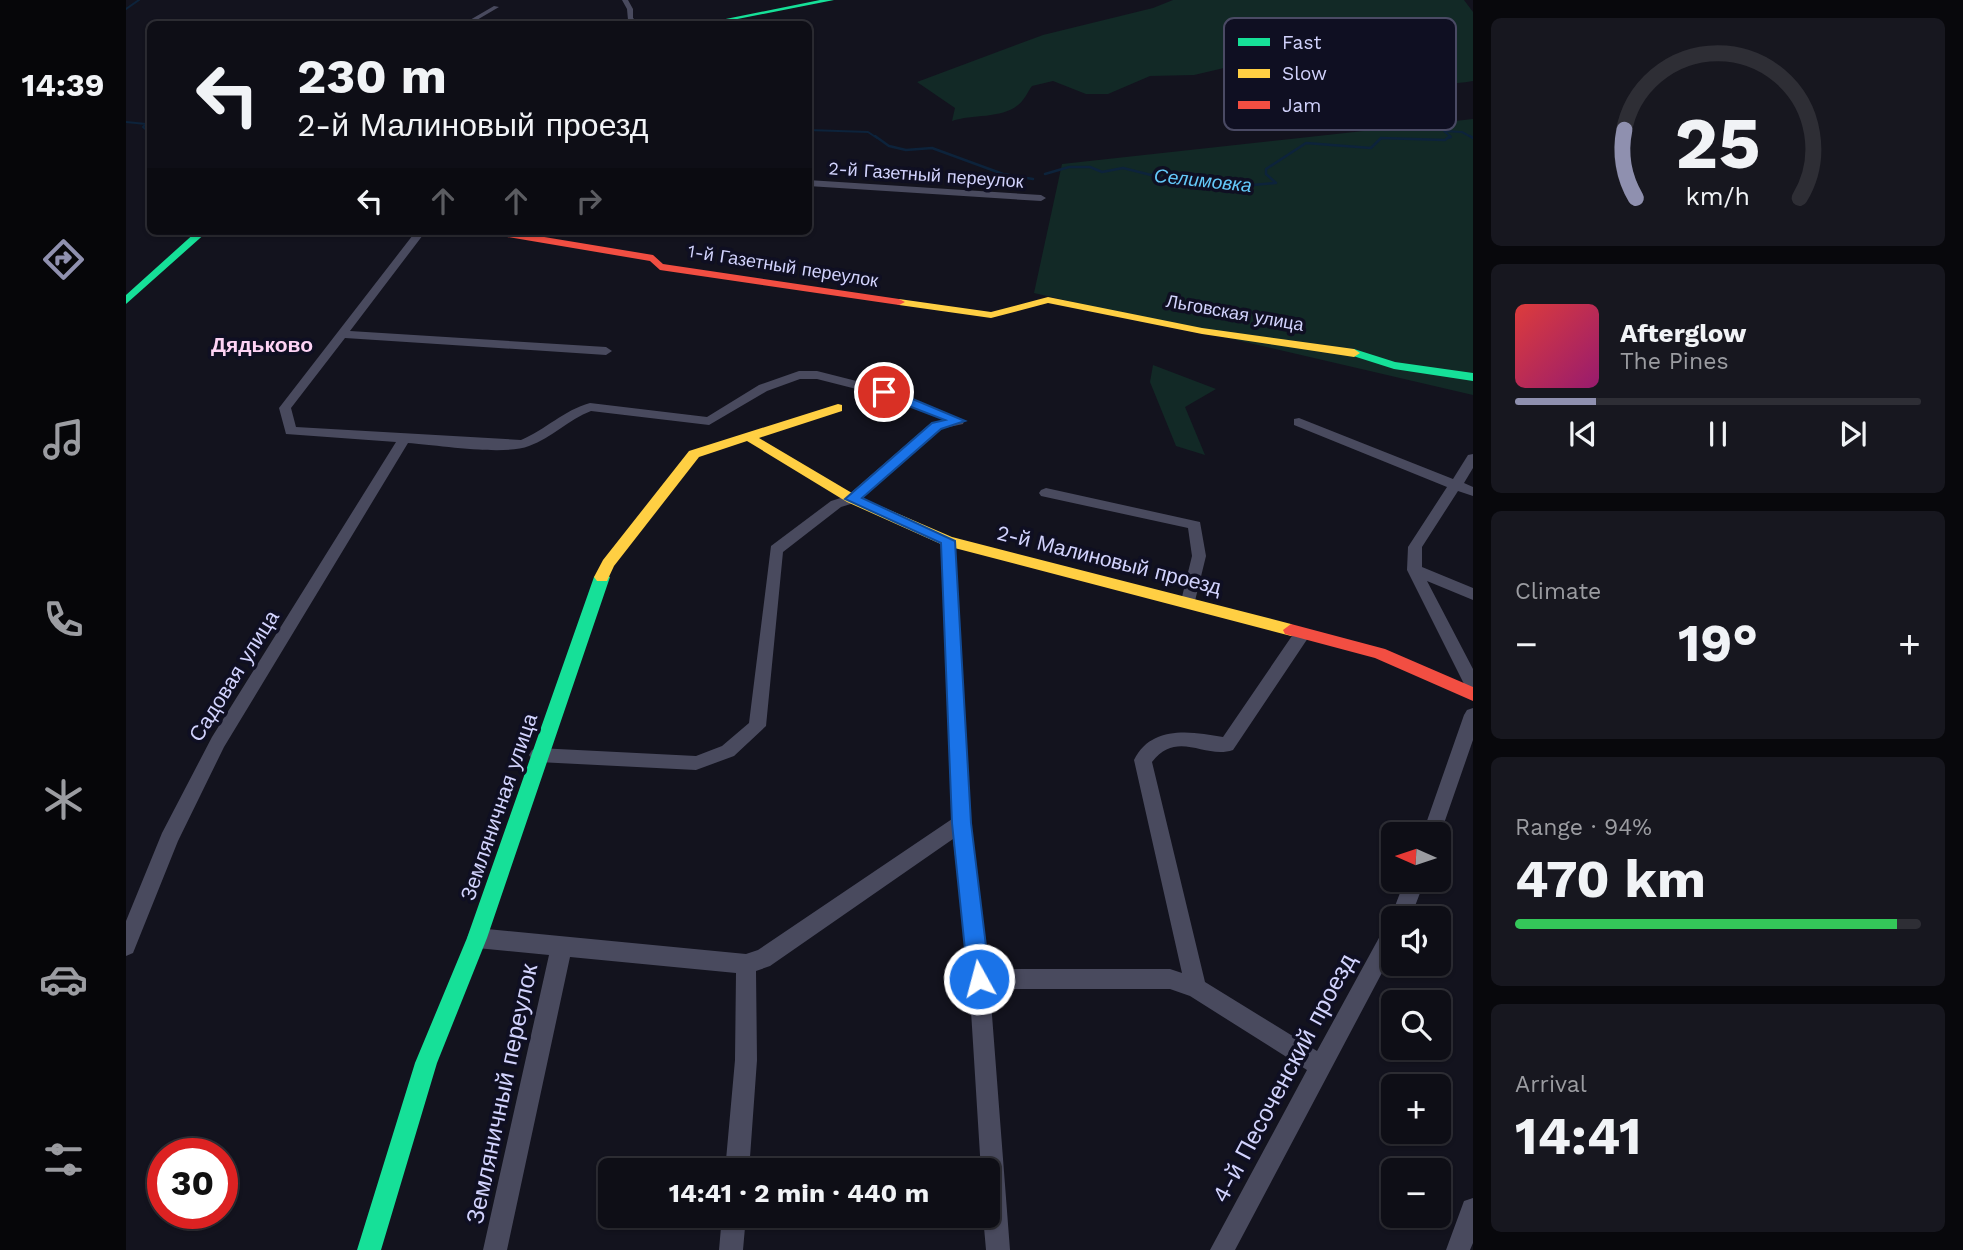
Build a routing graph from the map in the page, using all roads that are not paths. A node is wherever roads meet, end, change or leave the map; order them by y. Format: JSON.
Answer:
{"nodes":[{"id":1,"x":625,"y":0,"type":"edge"},
{"id":2,"x":831,"y":0,"type":"edge"},
{"id":3,"x":497,"y":7,"type":"edge"},
{"id":4,"x":471,"y":21,"type":"edge"},
{"id":5,"x":633,"y":21,"type":"edge"},
{"id":6,"x":721,"y":21,"type":"edge"},
{"id":7,"x":812,"y":183,"type":"edge"},
{"id":8,"x":1041,"y":198,"type":"dead end"},
{"id":9,"x":198,"y":235,"type":"edge"},
{"id":10,"x":418,"y":235,"type":"edge"},
{"id":11,"x":514,"y":235,"type":"edge"},
{"id":12,"x":128,"y":297,"type":"edge"},
{"id":13,"x":991,"y":314,"type":"joint"},
{"id":14,"x":342,"y":334,"type":"junction"},
{"id":15,"x":606,"y":351,"type":"dead end"},
{"id":16,"x":1473,"y":377,"type":"edge"},
{"id":17,"x":838,"y":408,"type":"dead end"},
{"id":18,"x":1299,"y":422,"type":"dead end"},
{"id":19,"x":747,"y":436,"type":"junction"},
{"id":20,"x":403,"y":441,"type":"junction"},
{"id":21,"x":1473,"y":458,"type":"edge"},
{"id":22,"x":1456,"y":484,"type":"junction"},
{"id":23,"x":1473,"y":492,"type":"edge"},
{"id":24,"x":1046,"y":493,"type":"dead end"},
{"id":25,"x":852,"y":499,"type":"junction"},
{"id":26,"x":948,"y":541,"type":"junction"},
{"id":27,"x":1414,"y":570,"type":"junction"},
{"id":28,"x":1473,"y":594,"type":"edge"},
{"id":29,"x":1189,"y":601,"type":"junction"},
{"id":30,"x":1302,"y":634,"type":"junction"},
{"id":31,"x":1473,"y":685,"type":"edge"},
{"id":32,"x":1473,"y":694,"type":"edge"},
{"id":33,"x":1473,"y":715,"type":"edge"},
{"id":34,"x":538,"y":755,"type":"junction"},
{"id":35,"x":1436,"y":822,"type":"edge"},
{"id":36,"x":961,"y":823,"type":"junction"},
{"id":37,"x":477,"y":938,"type":"junction"},
{"id":38,"x":126,"y":946,"type":"edge"},
{"id":39,"x":561,"y":949,"type":"junction"},
{"id":40,"x":1381,"y":954,"type":"edge"},
{"id":41,"x":746,"y":964,"type":"junction"},
{"id":42,"x":979,"y":979,"type":"junction"},
{"id":43,"x":1196,"y":988,"type":"junction"},
{"id":44,"x":1321,"y":1066,"type":"junction"},
{"id":45,"x":738,"y":1158,"type":"edge"},
{"id":46,"x":1473,"y":1210,"type":"edge"},
{"id":47,"x":733,"y":1228,"type":"edge"},
{"id":48,"x":369,"y":1250,"type":"edge"},
{"id":49,"x":495,"y":1250,"type":"edge"},
{"id":50,"x":731,"y":1250,"type":"edge"},
{"id":51,"x":998,"y":1250,"type":"edge"},
{"id":52,"x":1222,"y":1250,"type":"edge"},
{"id":53,"x":1458,"y":1250,"type":"edge"}],
"edges":[{"from":1,"to":5,"type":"street"},
{"from":2,"to":6,"type":"street"},
{"from":3,"to":4,"type":"street"},
{"from":7,"to":8,"type":"street","name":"2-й Газетный переулок"},
{"from":9,"to":12,"type":"street"},
{"from":10,"to":14,"type":"street"},
{"from":11,"to":13,"type":"street","name":"1-й Газетный переулок"},
{"from":13,"to":16,"type":"street","name":"Льговская улица"},
{"from":14,"to":15,"type":"street"},
{"from":14,"to":20,"type":"street"},
{"from":17,"to":19,"type":"street","name":"Земляничная улица"},
{"from":18,"to":22,"type":"street"},
{"from":19,"to":25,"type":"street","name":"2-й Малиновый проезд"},
{"from":19,"to":34,"type":"street","name":"Земляничная улица"},
{"from":20,"to":25,"type":"street"},
{"from":20,"to":38,"type":"street","name":"Садовая улица"},
{"from":21,"to":22,"type":"street"},
{"from":22,"to":23,"type":"street"},
{"from":22,"to":27,"type":"street"},
{"from":24,"to":29,"type":"street"},
{"from":25,"to":26,"type":"street","name":"2-й Малиновый проезд"},
{"from":25,"to":34,"type":"street"},
{"from":26,"to":29,"type":"street","name":"2-й Малиновый проезд"},
{"from":26,"to":36,"type":"street"},
{"from":27,"to":28,"type":"street"},
{"from":27,"to":31,"type":"street"},
{"from":29,"to":30,"type":"street","name":"2-й Малиновый проезд"},
{"from":30,"to":32,"type":"street","name":"2-й Малиновый проезд"},
{"from":30,"to":43,"type":"street"},
{"from":33,"to":35,"type":"street"},
{"from":34,"to":37,"type":"street","name":"Земляничная улица"},
{"from":36,"to":41,"type":"street"},
{"from":36,"to":42,"type":"street"},
{"from":37,"to":39,"type":"street"},
{"from":37,"to":48,"type":"street","name":"Земляничная улица"},
{"from":39,"to":41,"type":"street"},
{"from":39,"to":49,"type":"street","name":"Земляничный переулок"},
{"from":40,"to":44,"type":"street","name":"4-й Песоченский проезд"},
{"from":41,"to":45,"type":"street"},
{"from":42,"to":43,"type":"street"},
{"from":42,"to":51,"type":"street"},
{"from":43,"to":44,"type":"street"},
{"from":44,"to":52,"type":"street","name":"4-й Песоченский проезд"},
{"from":46,"to":53,"type":"street"},
{"from":47,"to":50,"type":"street"}]}
